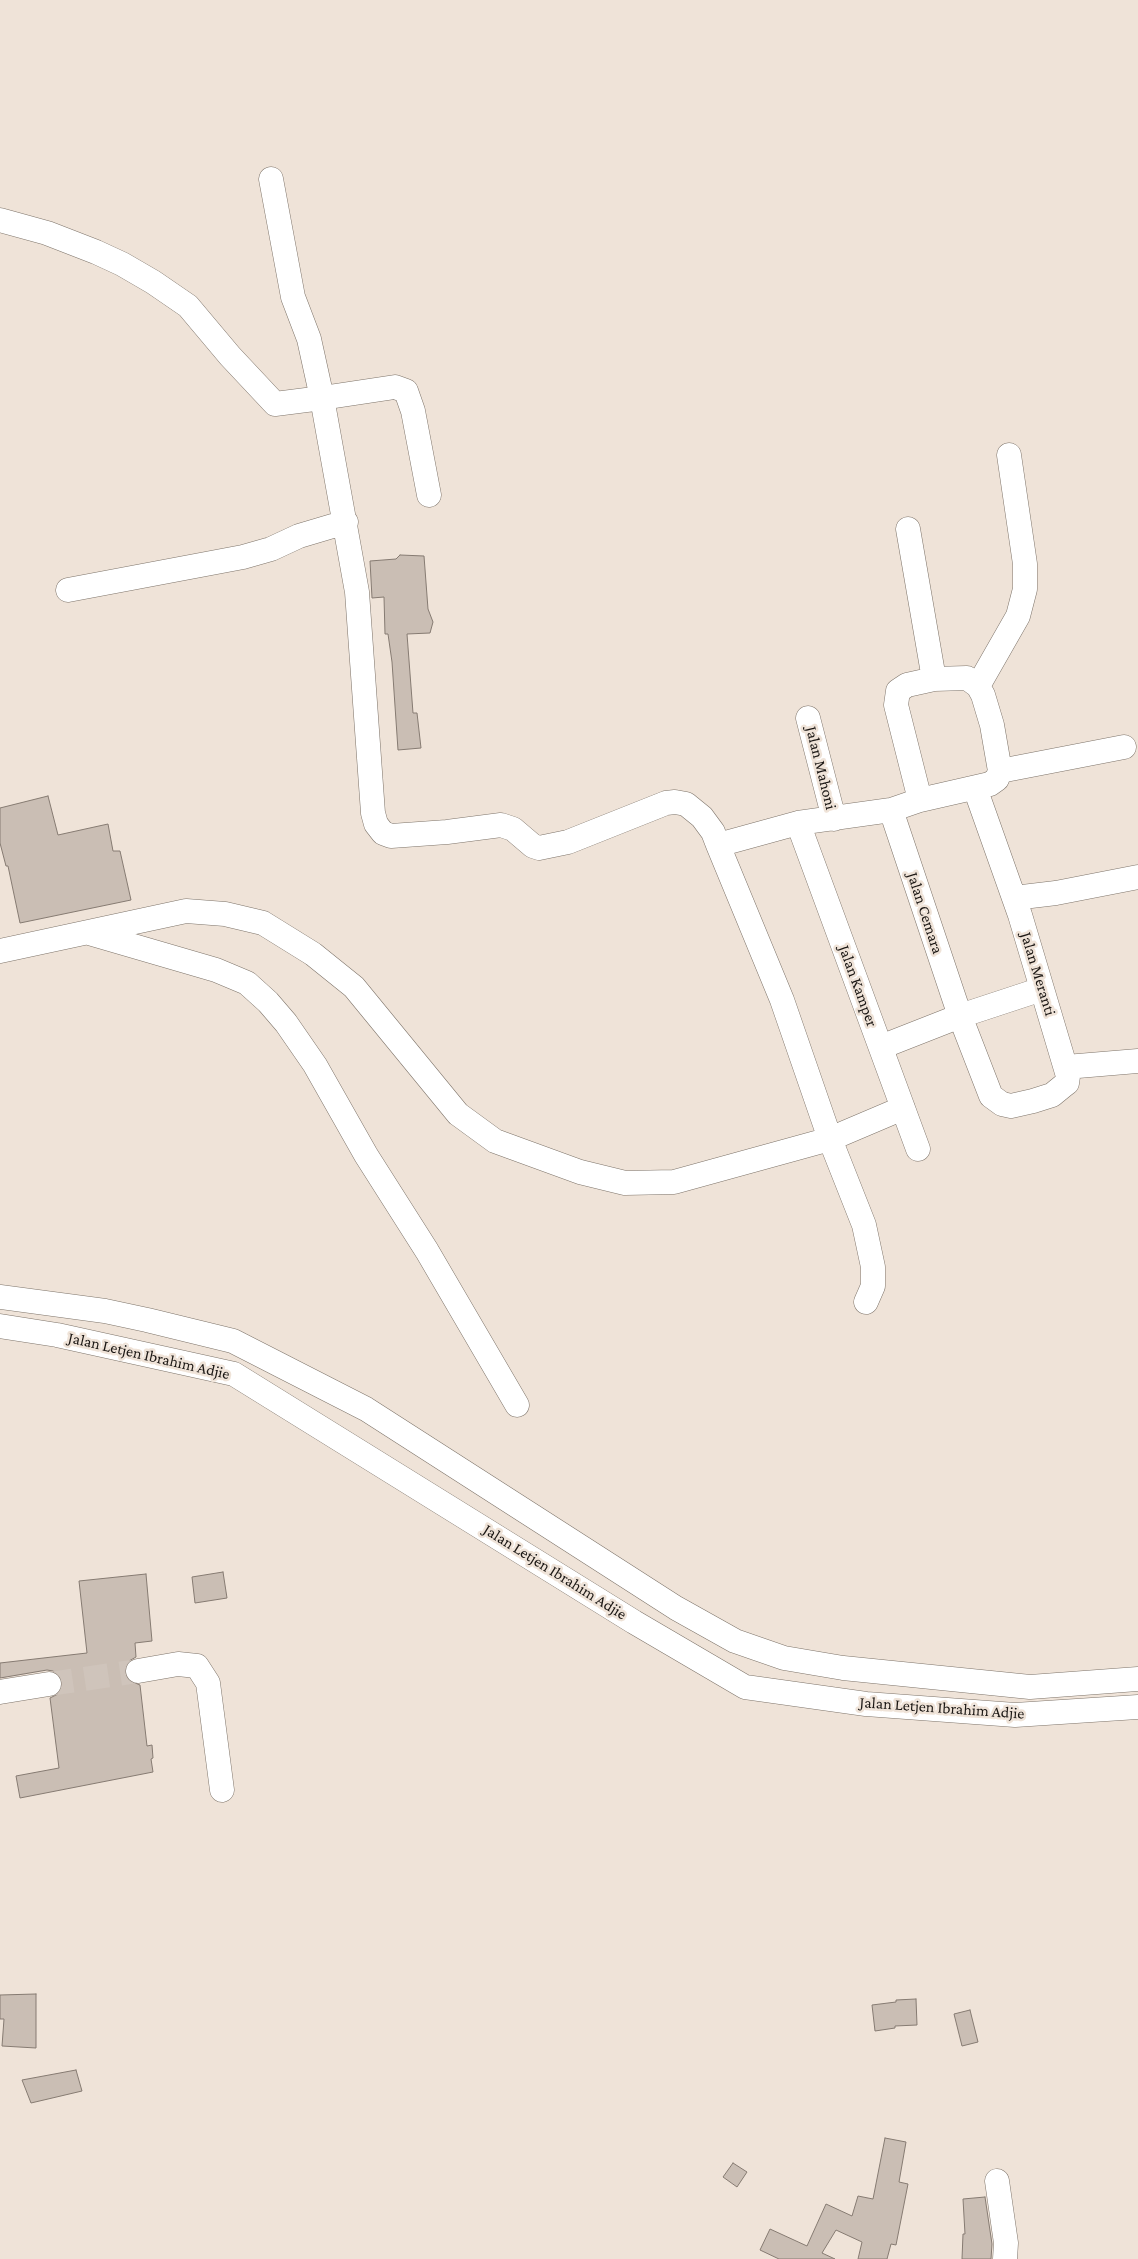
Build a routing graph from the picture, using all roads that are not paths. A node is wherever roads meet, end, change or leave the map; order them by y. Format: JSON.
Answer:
{"nodes":[{"id":1,"x":271,"y":179,"type":"dead end"},
{"id":2,"x":0,"y":220,"type":"edge"},
{"id":3,"x":322,"y":398,"type":"junction"},
{"id":4,"x":1009,"y":455,"type":"dead end"},
{"id":5,"x":429,"y":495,"type":"dead end"},
{"id":6,"x":346,"y":522,"type":"junction"},
{"id":7,"x":908,"y":529,"type":"dead end"},
{"id":8,"x":68,"y":590,"type":"dead end"},
{"id":9,"x":934,"y":679,"type":"junction"},
{"id":10,"x":978,"y":686,"type":"junction"},
{"id":11,"x":808,"y":718,"type":"dead end"},
{"id":12,"x":1124,"y":747,"type":"dead end"},
{"id":13,"x":1000,"y":771,"type":"junction"},
{"id":14,"x":975,"y":788,"type":"junction"},
{"id":15,"x":920,"y":800,"type":"junction"},
{"id":16,"x":891,"y":810,"type":"junction"},
{"id":17,"x":834,"y":819,"type":"junction"},
{"id":18,"x":798,"y":823,"type":"junction"},
{"id":19,"x":718,"y":845,"type":"junction"},
{"id":20,"x":1138,"y":878,"type":"edge"},
{"id":21,"x":1014,"y":898,"type":"junction"},
{"id":22,"x":87,"y":933,"type":"junction"},
{"id":23,"x":0,"y":951,"type":"edge"},
{"id":24,"x":1042,"y":989,"type":"junction"},
{"id":25,"x":960,"y":1016,"type":"junction"},
{"id":26,"x":880,"y":1047,"type":"junction"},
{"id":27,"x":1138,"y":1061,"type":"edge"},
{"id":28,"x":1066,"y":1067,"type":"junction"},
{"id":29,"x":903,"y":1108,"type":"junction"},
{"id":30,"x":830,"y":1139,"type":"junction"},
{"id":31,"x":918,"y":1149,"type":"dead end"},
{"id":32,"x":0,"y":1297,"type":"edge"},
{"id":33,"x":866,"y":1302,"type":"dead end"},
{"id":34,"x":0,"y":1326,"type":"edge"},
{"id":35,"x":517,"y":1405,"type":"dead end"},
{"id":36,"x":138,"y":1671,"type":"tunnel mouth"},
{"id":37,"x":1138,"y":1679,"type":"edge"},
{"id":38,"x":49,"y":1684,"type":"tunnel mouth"},
{"id":39,"x":0,"y":1692,"type":"edge"},
{"id":40,"x":1138,"y":1707,"type":"edge"},
{"id":41,"x":222,"y":1790,"type":"dead end"},
{"id":42,"x":997,"y":2181,"type":"dead end"},
{"id":43,"x":1005,"y":2259,"type":"edge"}],
"edges":[{"from":1,"to":3,"type":"street"},
{"from":2,"to":3,"type":"street"},
{"from":3,"to":5,"type":"street"},
{"from":3,"to":6,"type":"street"},
{"from":4,"to":10,"type":"street"},
{"from":6,"to":8,"type":"street"},
{"from":6,"to":19,"type":"street"},
{"from":7,"to":9,"type":"street"},
{"from":9,"to":10,"type":"street"},
{"from":9,"to":15,"type":"street"},
{"from":10,"to":13,"type":"street"},
{"from":11,"to":17,"type":"street","name":"Jalan Mahoni"},
{"from":12,"to":13,"type":"street"},
{"from":13,"to":14,"type":"street"},
{"from":14,"to":15,"type":"street"},
{"from":14,"to":21,"type":"street","name":"Jalan Meranti"},
{"from":15,"to":16,"type":"street"},
{"from":16,"to":17,"type":"street"},
{"from":16,"to":25,"type":"street","name":"Jalan Cemara"},
{"from":17,"to":18,"type":"street"},
{"from":18,"to":19,"type":"street"},
{"from":18,"to":26,"type":"street","name":"Jalan Kamper"},
{"from":19,"to":30,"type":"street"},
{"from":20,"to":21,"type":"street"},
{"from":21,"to":24,"type":"street","name":"Jalan Meranti"},
{"from":22,"to":23,"type":"street"},
{"from":22,"to":30,"type":"street"},
{"from":22,"to":35,"type":"street"},
{"from":24,"to":25,"type":"street"},
{"from":24,"to":28,"type":"street","name":"Jalan Meranti"},
{"from":25,"to":26,"type":"street"},
{"from":25,"to":28,"type":"street","name":"Jalan Cemara"},
{"from":26,"to":29,"type":"street","name":"Jalan Kamper"},
{"from":27,"to":28,"type":"street"},
{"from":29,"to":30,"type":"street"},
{"from":29,"to":31,"type":"street","name":"Jalan Kamper"},
{"from":30,"to":33,"type":"street"},
{"from":32,"to":37,"type":"street","name":"Jalan Letjen Ibrahim Adjie"},
{"from":34,"to":40,"type":"street","name":"Jalan Letjen Ibrahim Adjie"},
{"from":36,"to":41,"type":"street"},
{"from":38,"to":39,"type":"street"},
{"from":42,"to":43,"type":"street"}]}
